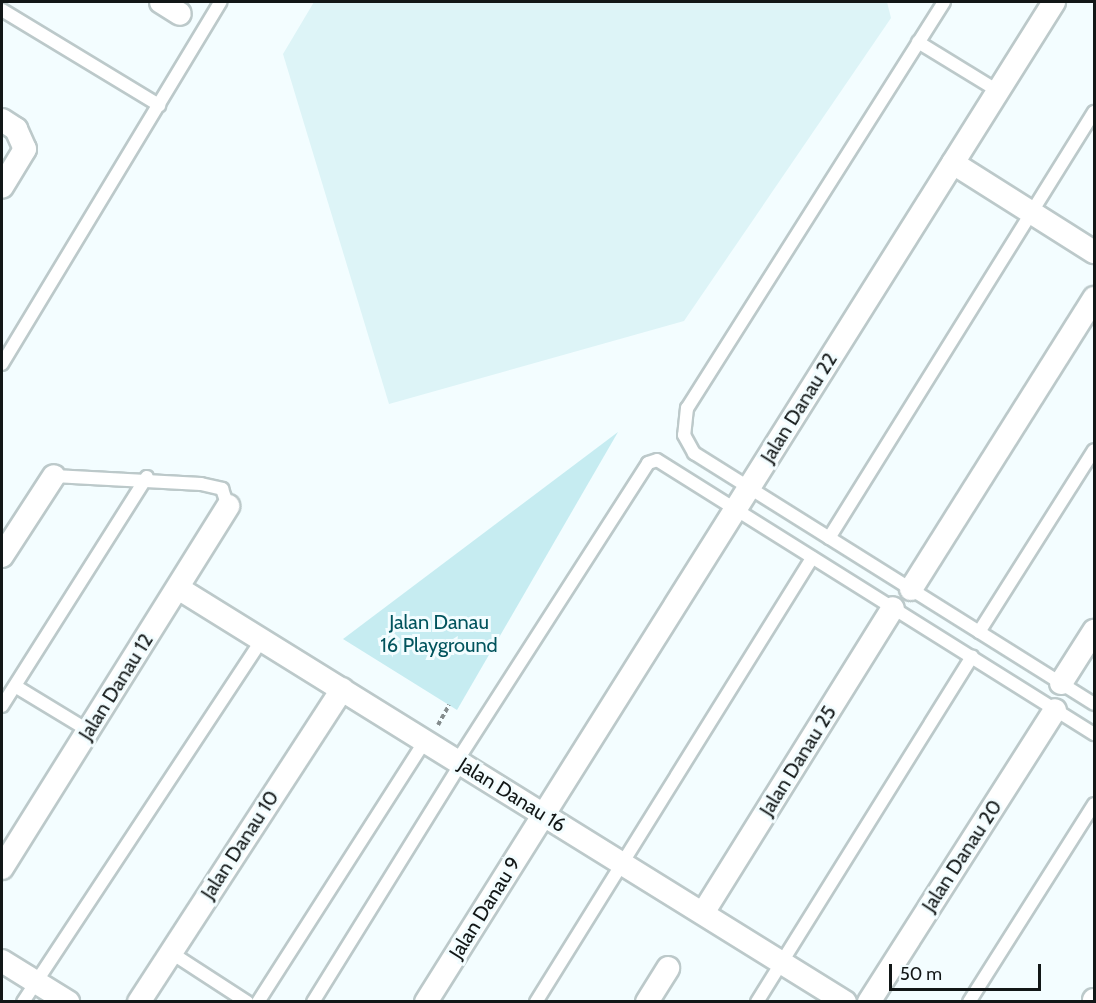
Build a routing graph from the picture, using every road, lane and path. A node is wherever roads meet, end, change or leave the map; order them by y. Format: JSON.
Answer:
{"nodes":[{"id":1,"x":220,"y":2,"type":"edge"},
{"id":2,"x":944,"y":2,"type":"edge"},
{"id":3,"x":1054,"y":2,"type":"edge"},
{"id":4,"x":2,"y":10,"type":"edge"},
{"id":5,"x":918,"y":42,"type":"junction"},
{"id":6,"x":998,"y":91,"type":"junction"},
{"id":7,"x":159,"y":105,"type":"junction"},
{"id":8,"x":1095,"y":112,"type":"edge"},
{"id":9,"x":9,"y":124,"type":"edge"},
{"id":10,"x":953,"y":163,"type":"junction"},
{"id":11,"x":2,"y":187,"type":"edge"},
{"id":12,"x":1032,"y":213,"type":"junction"},
{"id":13,"x":1095,"y":252,"type":"edge"},
{"id":14,"x":1095,"y":298,"type":"edge"},
{"id":15,"x":2,"y":364,"type":"edge"},
{"id":16,"x":1095,"y":450,"type":"edge"},
{"id":17,"x":54,"y":476,"type":"joint"},
{"id":18,"x":147,"y":477,"type":"junction"},
{"id":19,"x":749,"y":488,"type":"junction"},
{"id":20,"x":228,"y":506,"type":"joint"},
{"id":21,"x":736,"y":510,"type":"junction"},
{"id":22,"x":829,"y":538,"type":"junction"},
{"id":23,"x":2,"y":556,"type":"edge"},
{"id":24,"x":812,"y":558,"type":"junction"},
{"id":25,"x":178,"y":588,"type":"junction"},
{"id":26,"x":911,"y":589,"type":"junction"},
{"id":27,"x":893,"y":608,"type":"junction"},
{"id":28,"x":1095,"y":631,"type":"edge"},
{"id":29,"x":980,"y":632,"type":"junction"},
{"id":30,"x":262,"y":640,"type":"junction"},
{"id":31,"x":972,"y":657,"type":"junction"},
{"id":32,"x":1061,"y":683,"type":"junction"},
{"id":33,"x":15,"y":686,"type":"junction"},
{"id":34,"x":342,"y":689,"type":"junction"},
{"id":35,"x":1095,"y":704,"type":"edge"},
{"id":36,"x":2,"y":706,"type":"edge"},
{"id":37,"x":1055,"y":710,"type":"junction"},
{"id":38,"x":89,"y":731,"type":"junction"},
{"id":39,"x":1095,"y":735,"type":"edge"},
{"id":40,"x":425,"y":741,"type":"junction"},
{"id":41,"x":459,"y":762,"type":"junction"},
{"id":42,"x":1095,"y":804,"type":"edge"},
{"id":43,"x":544,"y":815,"type":"junction"},
{"id":44,"x":622,"y":863,"type":"junction"},
{"id":45,"x":2,"y":868,"type":"edge"},
{"id":46,"x":703,"y":913,"type":"junction"},
{"id":47,"x":170,"y":952,"type":"junction"},
{"id":48,"x":2,"y":961,"type":"edge"},
{"id":49,"x":782,"y":962,"type":"junction"},
{"id":50,"x":668,"y":968,"type":"dead end"},
{"id":51,"x":36,"y":982,"type":"junction"},
{"id":52,"x":23,"y":1002,"type":"edge"},
{"id":53,"x":68,"y":1002,"type":"edge"},
{"id":54,"x":139,"y":1002,"type":"edge"},
{"id":55,"x":247,"y":1002,"type":"edge"},
{"id":56,"x":258,"y":1002,"type":"edge"},
{"id":57,"x":313,"y":1002,"type":"edge"},
{"id":58,"x":426,"y":1002,"type":"edge"},
{"id":59,"x":536,"y":1002,"type":"edge"},
{"id":60,"x":647,"y":1002,"type":"edge"},
{"id":61,"x":757,"y":1002,"type":"edge"},
{"id":62,"x":845,"y":1002,"type":"edge"},
{"id":63,"x":869,"y":1002,"type":"edge"},
{"id":64,"x":969,"y":1002,"type":"edge"}],
"edges":[{"from":1,"to":7,"type":"lane"},
{"from":2,"to":5,"type":"lane"},
{"from":3,"to":6,"type":"street","name":"Jalan Danau 22"},
{"from":4,"to":7,"type":"lane"},
{"from":5,"to":6,"type":"lane"},
{"from":5,"to":19,"type":"lane"},
{"from":6,"to":10,"type":"street","name":"Jalan Danau 22"},
{"from":7,"to":15,"type":"lane"},
{"from":8,"to":12,"type":"lane"},
{"from":9,"to":11,"type":"street"},
{"from":10,"to":12,"type":"street"},
{"from":10,"to":19,"type":"street","name":"Jalan Danau 22"},
{"from":12,"to":13,"type":"street"},
{"from":12,"to":22,"type":"lane"},
{"from":14,"to":26,"type":"street"},
{"from":16,"to":29,"type":"lane"},
{"from":17,"to":18,"type":"lane"},
{"from":17,"to":23,"type":"street"},
{"from":18,"to":20,"type":"lane"},
{"from":18,"to":33,"type":"lane"},
{"from":19,"to":21,"type":"street","name":"Jalan Danau 22"},
{"from":19,"to":22,"type":"lane"},
{"from":20,"to":25,"type":"street","name":"Jalan Danau 12"},
{"from":21,"to":24,"type":"lane"},
{"from":21,"to":41,"type":"lane"},
{"from":21,"to":43,"type":"street","name":"Jalan Danau 22"},
{"from":22,"to":26,"type":"lane"},
{"from":24,"to":27,"type":"lane"},
{"from":24,"to":44,"type":"lane"},
{"from":25,"to":30,"type":"street","name":"Jalan Danau 16"},
{"from":25,"to":38,"type":"street","name":"Jalan Danau 12"},
{"from":26,"to":29,"type":"lane"},
{"from":27,"to":31,"type":"lane"},
{"from":27,"to":46,"type":"street","name":"Jalan Danau 25"},
{"from":28,"to":32,"type":"street"},
{"from":29,"to":32,"type":"lane"},
{"from":30,"to":34,"type":"street","name":"Jalan Danau 16"},
{"from":30,"to":51,"type":"lane"},
{"from":31,"to":37,"type":"lane"},
{"from":31,"to":49,"type":"lane"},
{"from":32,"to":35,"type":"lane"},
{"from":33,"to":36,"type":"lane"},
{"from":33,"to":38,"type":"lane"},
{"from":34,"to":40,"type":"street","name":"Jalan Danau 16"},
{"from":34,"to":47,"type":"street","name":"Jalan Danau 10"},
{"from":37,"to":39,"type":"lane"},
{"from":37,"to":63,"type":"street","name":"Jalan Danau 20"},
{"from":38,"to":45,"type":"street","name":"Jalan Danau 12"},
{"from":40,"to":41,"type":"street","name":"Jalan Danau 16"},
{"from":40,"to":56,"type":"lane"},
{"from":41,"to":43,"type":"street","name":"Jalan Danau 16"},
{"from":41,"to":57,"type":"lane"},
{"from":42,"to":64,"type":"lane"},
{"from":43,"to":44,"type":"street","name":"Jalan Danau 16"},
{"from":43,"to":58,"type":"street","name":"Jalan Danau 9"},
{"from":44,"to":46,"type":"street","name":"Jalan Danau 16"},
{"from":44,"to":59,"type":"lane"},
{"from":46,"to":49,"type":"street","name":"Jalan Danau 16"},
{"from":47,"to":54,"type":"street","name":"Jalan Danau 10"},
{"from":47,"to":55,"type":"lane"},
{"from":48,"to":51,"type":"street"},
{"from":49,"to":61,"type":"lane"},
{"from":49,"to":62,"type":"street","name":"Jalan Danau 16"},
{"from":50,"to":60,"type":"street"},
{"from":51,"to":52,"type":"lane"},
{"from":51,"to":53,"type":"street"}]}
